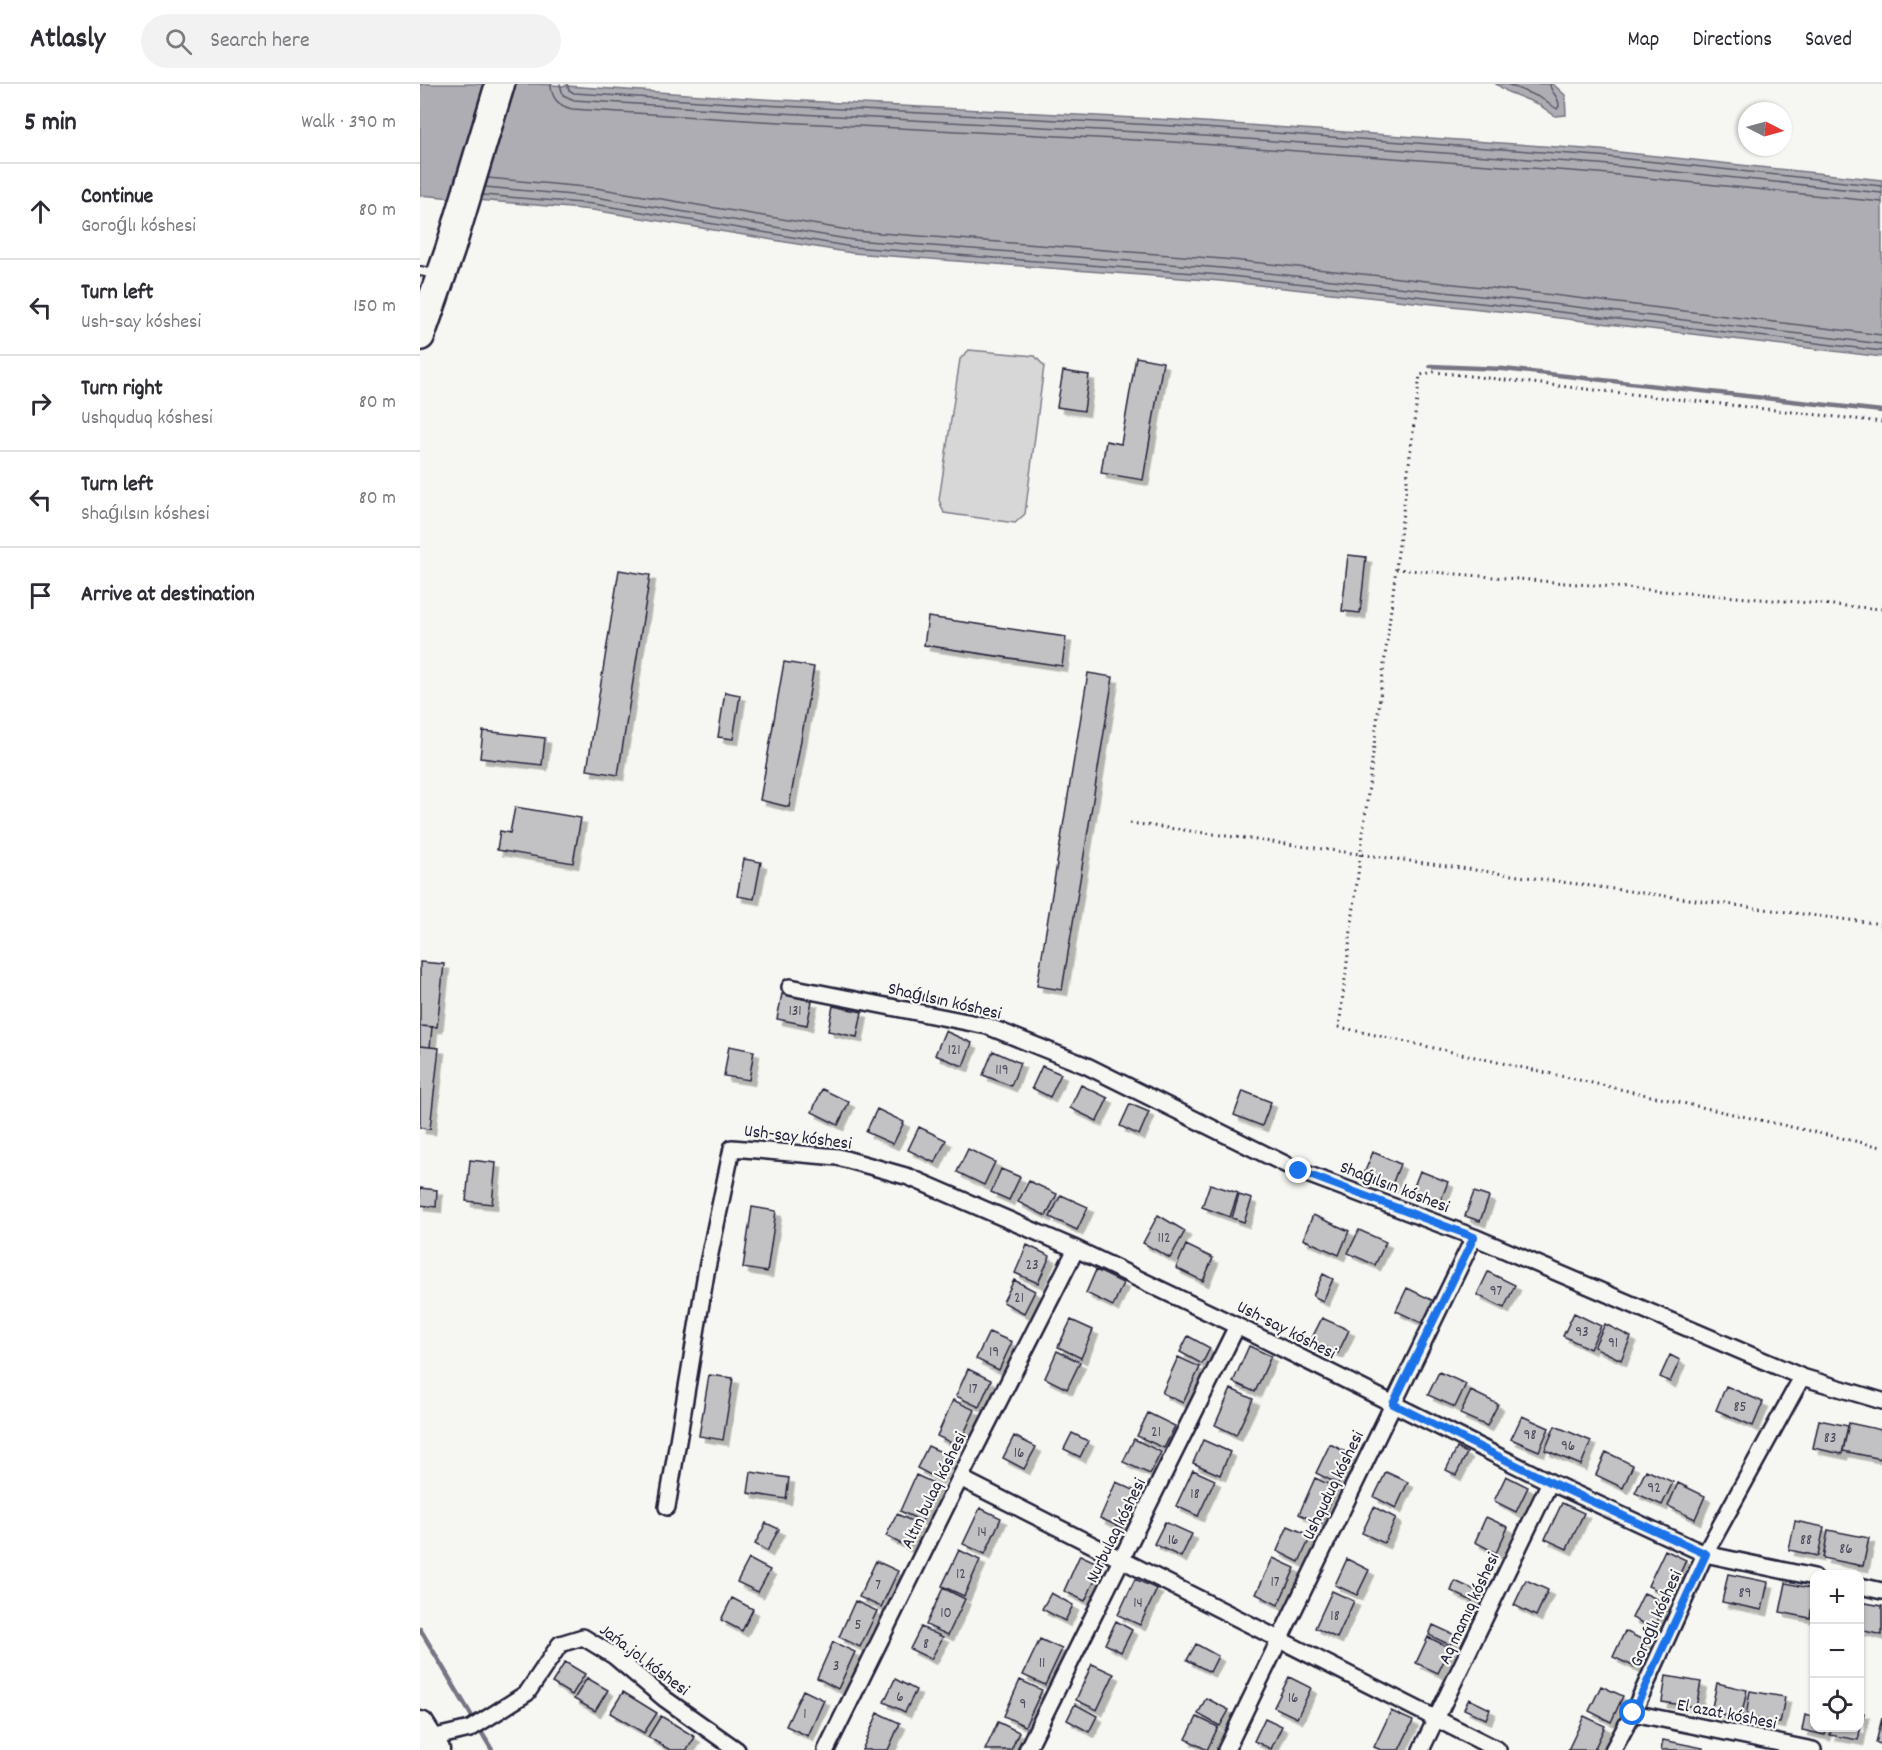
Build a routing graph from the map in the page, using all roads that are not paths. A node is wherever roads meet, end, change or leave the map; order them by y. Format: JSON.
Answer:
{"nodes":[{"id":1,"x":500,"y":84,"type":"edge"},
{"id":2,"x":437,"y":265,"type":"edge"},
{"id":3,"x":420,"y":336,"type":"edge"},
{"id":4,"x":790,"y":987,"type":"dead end"},
{"id":5,"x":1474,"y":1237,"type":"junction"},
{"id":6,"x":1076,"y":1250,"type":"junction"},
{"id":7,"x":1237,"y":1326,"type":"junction"},
{"id":8,"x":1802,"y":1377,"type":"junction"},
{"id":9,"x":1882,"y":1401,"type":"edge"},
{"id":10,"x":1393,"y":1404,"type":"junction"},
{"id":11,"x":960,"y":1478,"type":"junction"},
{"id":12,"x":1550,"y":1482,"type":"junction"},
{"id":13,"x":667,"y":1507,"type":"dead end"},
{"id":14,"x":1706,"y":1554,"type":"junction"},
{"id":15,"x":1122,"y":1560,"type":"junction"},
{"id":16,"x":1810,"y":1576,"type":"edge"},
{"id":17,"x":1864,"y":1587,"type":"edge"},
{"id":18,"x":1882,"y":1591,"type":"edge"},
{"id":19,"x":1278,"y":1639,"type":"junction"},
{"id":20,"x":1633,"y":1713,"type":"junction"},
{"id":21,"x":1437,"y":1719,"type":"junction"},
{"id":22,"x":426,"y":1740,"type":"edge"},
{"id":23,"x":737,"y":1750,"type":"edge"},
{"id":24,"x":826,"y":1750,"type":"edge"},
{"id":25,"x":1028,"y":1750,"type":"edge"},
{"id":26,"x":1226,"y":1750,"type":"edge"},
{"id":27,"x":1421,"y":1750,"type":"edge"},
{"id":28,"x":1498,"y":1750,"type":"edge"},
{"id":29,"x":1613,"y":1750,"type":"edge"},
{"id":30,"x":1813,"y":1750,"type":"edge"}],
"edges":[{"from":1,"to":2,"type":"highway"},
{"from":2,"to":3,"type":"highway"},
{"from":4,"to":5,"type":"street","name":"Shaǵılsın kóshesi"},
{"from":5,"to":8,"type":"street","name":"Shaǵılsın kóshesi"},
{"from":5,"to":10,"type":"street","name":"Ushquduq kóshesi"},
{"from":6,"to":7,"type":"street","name":"Ush-say kóshesi"},
{"from":6,"to":11,"type":"street","name":"Altın bulaq kóshesi"},
{"from":6,"to":13,"type":"street","name":"Ush-say kóshesi"},
{"from":7,"to":10,"type":"street","name":"Ush-say kóshesi"},
{"from":7,"to":15,"type":"street","name":"Nurbulaq kóshesi"},
{"from":8,"to":9,"type":"street","name":"Shaǵılsın kóshesi"},
{"from":8,"to":14,"type":"street","name":"Goroǵlı kóshesi"},
{"from":10,"to":12,"type":"street","name":"Ush-say kóshesi"},
{"from":10,"to":19,"type":"street","name":"Ushquduq kóshesi"},
{"from":11,"to":15,"type":"street"},
{"from":11,"to":24,"type":"street","name":"Altın bulaq kóshesi"},
{"from":12,"to":14,"type":"street","name":"Ush-say kóshesi"},
{"from":12,"to":21,"type":"street","name":"Aq mamıq kóshesi"},
{"from":14,"to":16,"type":"street","name":"Ush-say kóshesi"},
{"from":14,"to":20,"type":"street","name":"Goroǵlı kóshesi"},
{"from":15,"to":19,"type":"street"},
{"from":15,"to":25,"type":"street","name":"Nurbulaq kóshesi"},
{"from":17,"to":18,"type":"street"},
{"from":19,"to":21,"type":"street"},
{"from":19,"to":26,"type":"street","name":"Ushquduq kóshesi"},
{"from":20,"to":29,"type":"street","name":"Goroǵlı kóshesi"},
{"from":20,"to":30,"type":"street","name":"El azat kóshesi"},
{"from":21,"to":27,"type":"street","name":"Aq mamıq kóshesi"},
{"from":21,"to":28,"type":"street"},
{"from":22,"to":23,"type":"street","name":"Jańa jol kóshesi"}]}
